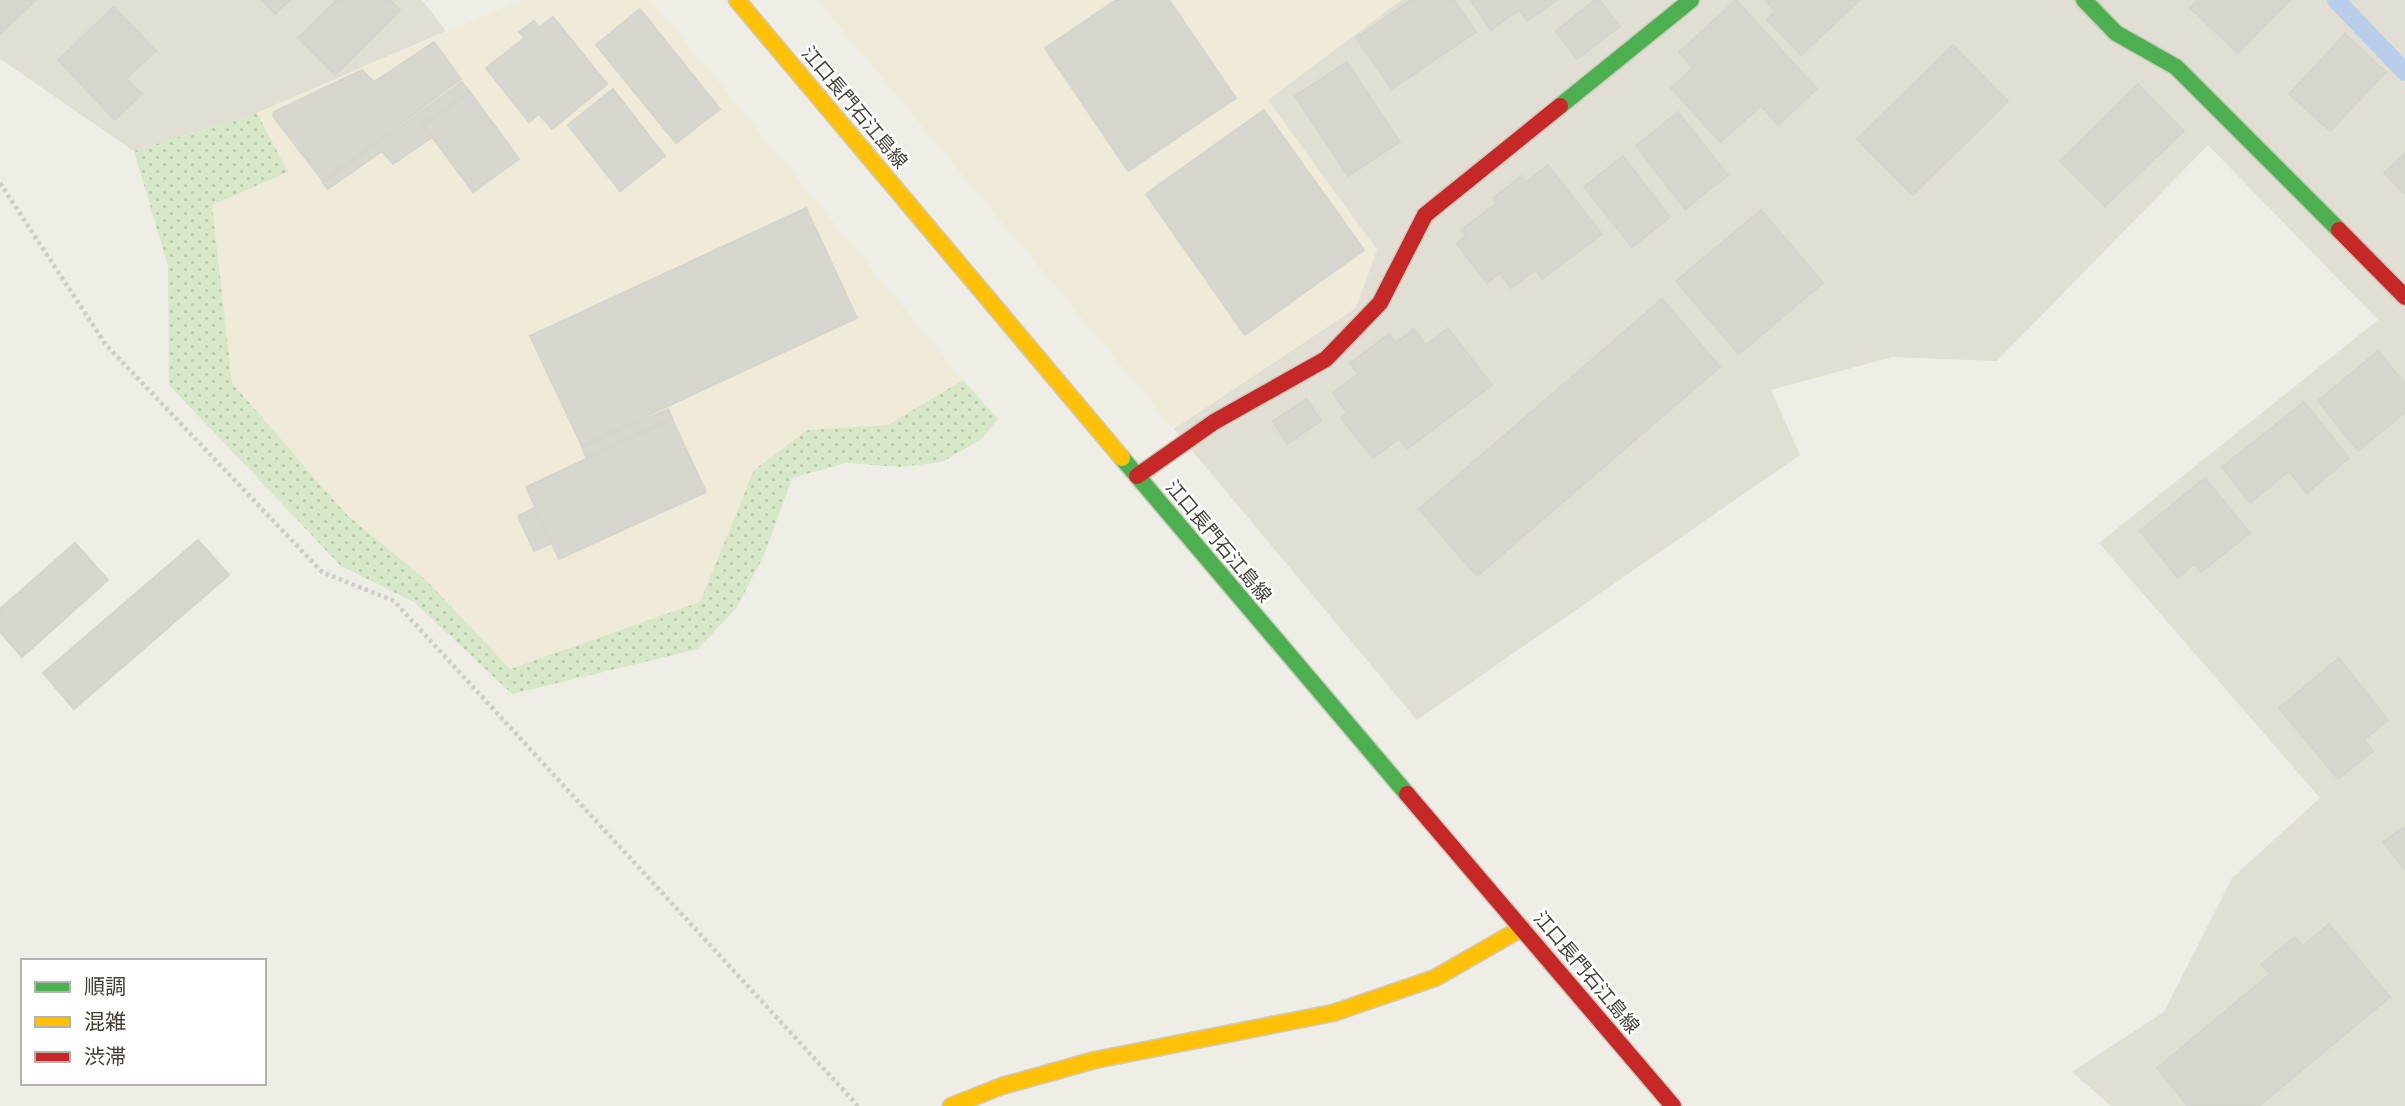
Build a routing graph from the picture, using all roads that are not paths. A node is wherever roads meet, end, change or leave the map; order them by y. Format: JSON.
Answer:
{"nodes":[{"id":1,"x":737,"y":0,"type":"edge"},
{"id":2,"x":1691,"y":0,"type":"edge"},
{"id":3,"x":2084,"y":0,"type":"edge"},
{"id":4,"x":2405,"y":298,"type":"edge"},
{"id":5,"x":1137,"y":476,"type":"junction"},
{"id":6,"x":1522,"y":928,"type":"junction"},
{"id":7,"x":951,"y":1106,"type":"edge"},
{"id":8,"x":1673,"y":1106,"type":"edge"}],
"edges":[{"from":1,"to":5,"type":"street","name":"江口長門石江島線"},
{"from":2,"to":5,"type":"street"},
{"from":3,"to":4,"type":"street"},
{"from":5,"to":6,"type":"street","name":"江口長門石江島線"},
{"from":6,"to":7,"type":"street"},
{"from":6,"to":8,"type":"street","name":"江口長門石江島線"}]}
